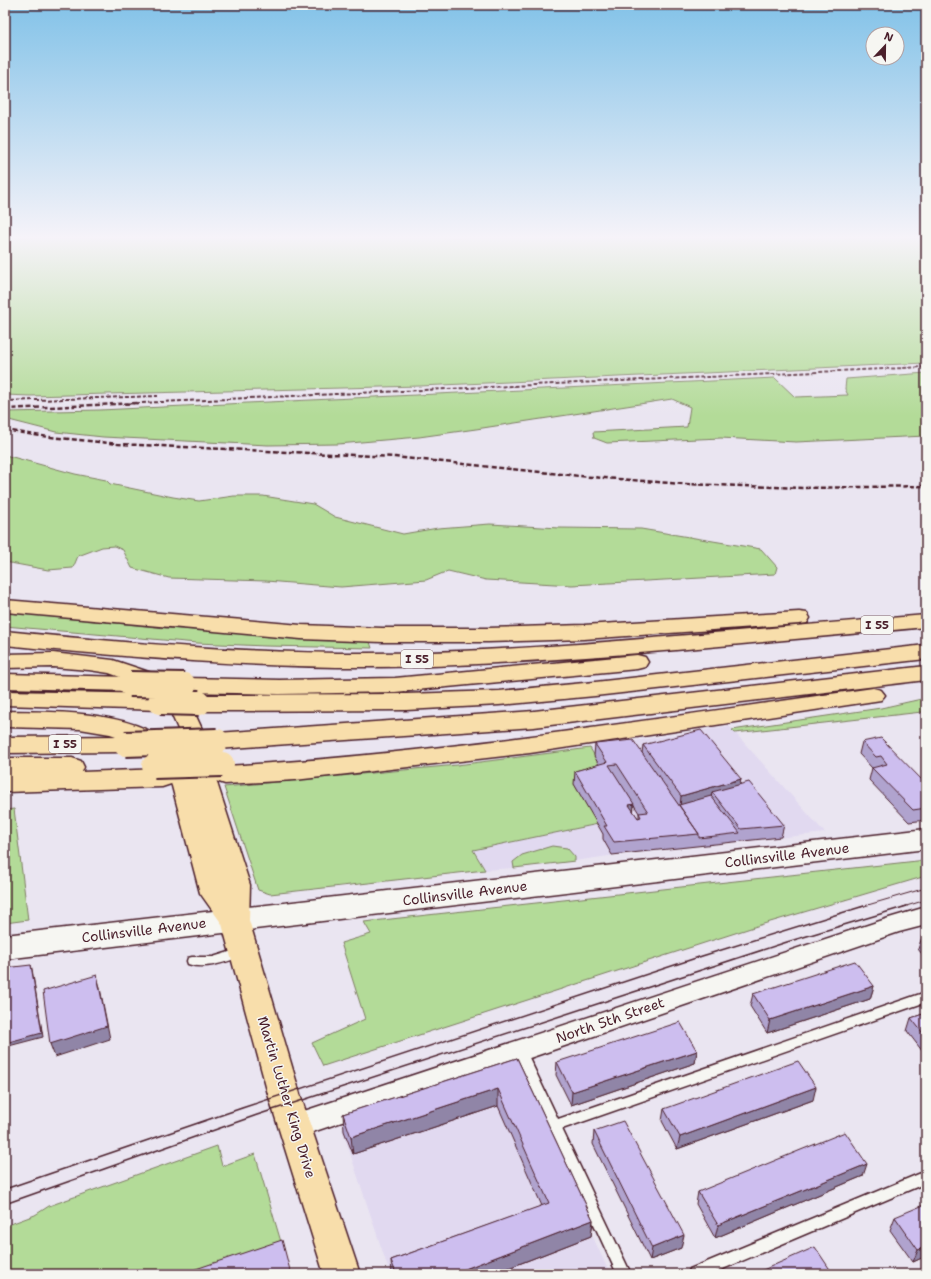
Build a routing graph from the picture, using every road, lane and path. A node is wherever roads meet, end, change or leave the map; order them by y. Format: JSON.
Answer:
{"nodes":[{"id":1,"x":5,"y":606,"type":"edge"},
{"id":2,"x":926,"y":611,"type":"edge"},
{"id":3,"x":926,"y":621,"type":"edge"},
{"id":4,"x":829,"y":630,"type":"junction"},
{"id":5,"x":5,"y":638,"type":"edge"},
{"id":6,"x":926,"y":652,"type":"edge"},
{"id":7,"x":5,"y":661,"type":"edge"},
{"id":8,"x":926,"y":673,"type":"edge"},
{"id":9,"x":5,"y":681,"type":"edge"},
{"id":10,"x":926,"y":687,"type":"edge"},
{"id":11,"x":5,"y":698,"type":"edge"},
{"id":12,"x":191,"y":716,"type":"junction"},
{"id":13,"x":5,"y":719,"type":"edge"},
{"id":14,"x":5,"y":745,"type":"edge"},
{"id":15,"x":5,"y":767,"type":"edge"},
{"id":16,"x":217,"y":767,"type":"junction"},
{"id":17,"x":158,"y":772,"type":"junction"},
{"id":18,"x":5,"y":784,"type":"edge"},
{"id":19,"x":926,"y":839,"type":"edge"},
{"id":20,"x":926,"y":916,"type":"edge"},
{"id":21,"x":235,"y":920,"type":"junction"},
{"id":22,"x":5,"y":947,"type":"edge"},
{"id":23,"x":244,"y":951,"type":"junction"},
{"id":24,"x":192,"y":961,"type":"dead end"},
{"id":25,"x":926,"y":997,"type":"edge"},
{"id":26,"x":520,"y":1051,"type":"junction"},
{"id":27,"x":295,"y":1126,"type":"junction"},
{"id":28,"x":555,"y":1126,"type":"junction"},
{"id":29,"x":926,"y":1177,"type":"edge"},
{"id":30,"x":342,"y":1274,"type":"edge"},
{"id":31,"x":624,"y":1274,"type":"edge"},
{"id":32,"x":695,"y":1274,"type":"edge"}],
"edges":[{"from":1,"to":2,"type":"main road"},
{"from":3,"to":4,"type":"main road","number":"I 55"},
{"from":4,"to":5,"type":"main road","number":"I 55"},
{"from":4,"to":9,"type":"main road","bridge":true},
{"from":6,"to":12,"type":"main road"},
{"from":7,"to":12,"type":"main road"},
{"from":8,"to":16,"type":"main road","number":"I 55"},
{"from":10,"to":16,"type":"main road"},
{"from":11,"to":12,"type":"main road","bridge":true},
{"from":12,"to":16,"type":"main road"},
{"from":13,"to":21,"type":"main road"},
{"from":14,"to":16,"type":"main road","number":"I 55","bridge":true},
{"from":15,"to":17,"type":"main road"},
{"from":16,"to":17,"type":"main road"},
{"from":16,"to":21,"type":"main road"},
{"from":17,"to":18,"type":"main road"},
{"from":19,"to":21,"type":"main road","name":"Collinsville Avenue"},
{"from":20,"to":26,"type":"street","name":"North 5th Street"},
{"from":21,"to":22,"type":"main road","name":"Collinsville Avenue"},
{"from":21,"to":23,"type":"main road","name":"Martin Luther King Drive"},
{"from":23,"to":24,"type":"lane"},
{"from":23,"to":27,"type":"main road","name":"Martin Luther King Drive"},
{"from":25,"to":28,"type":"lane"},
{"from":26,"to":27,"type":"street","name":"North 5th Street"},
{"from":26,"to":28,"type":"lane"},
{"from":27,"to":30,"type":"main road","name":"Martin Luther King Drive"},
{"from":28,"to":31,"type":"lane"},
{"from":29,"to":32,"type":"lane"}]}
